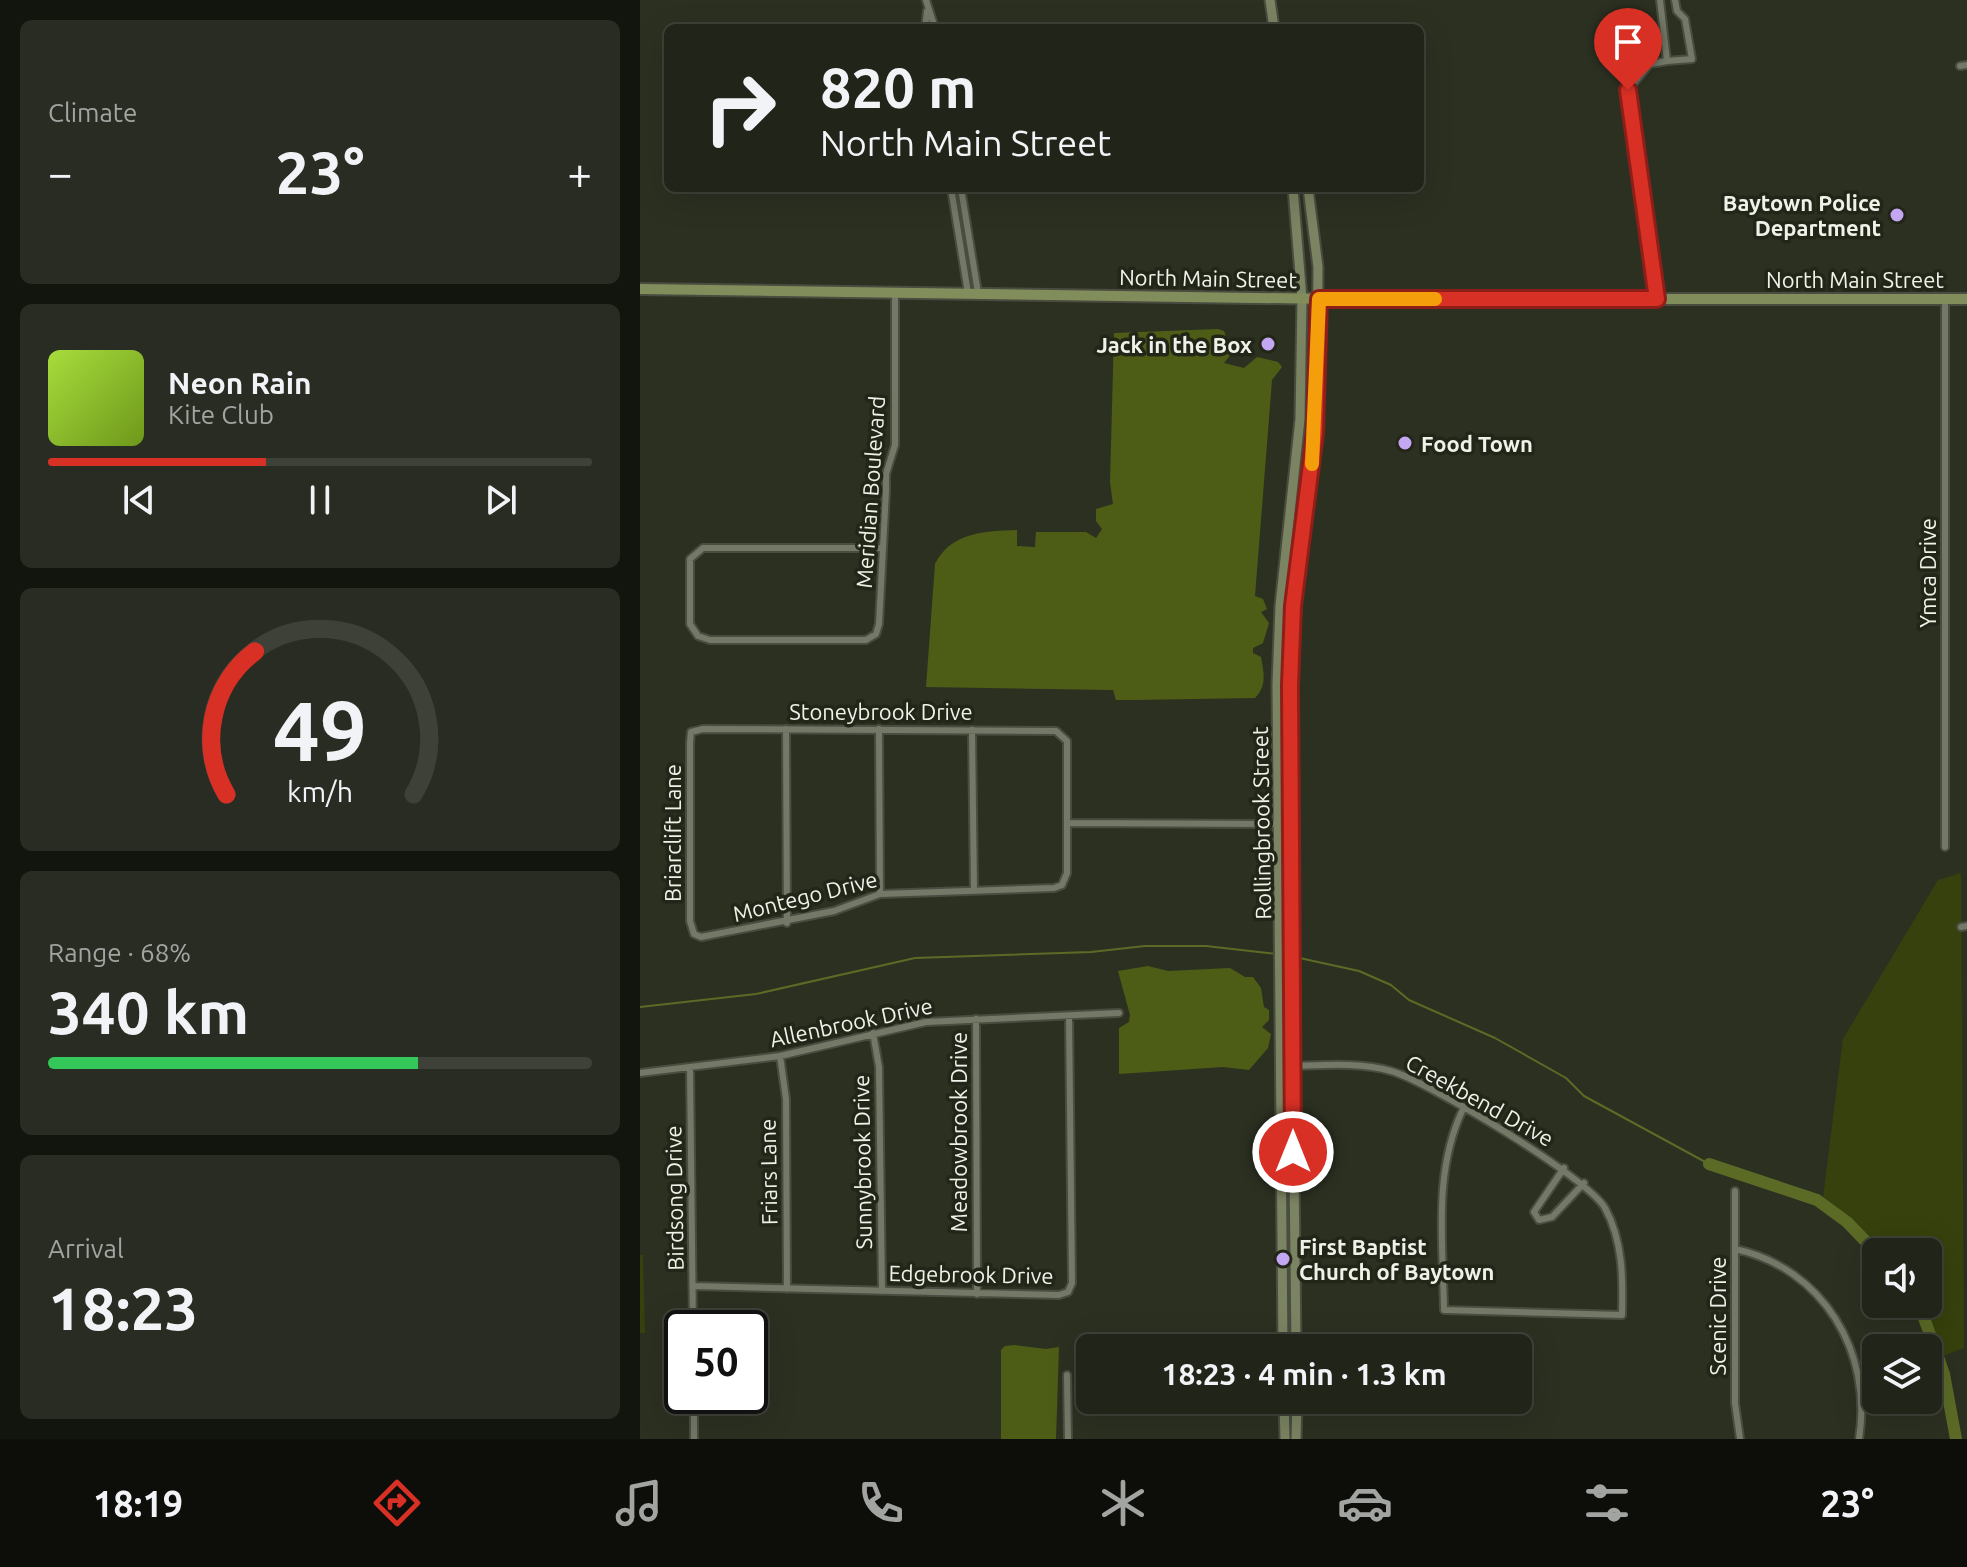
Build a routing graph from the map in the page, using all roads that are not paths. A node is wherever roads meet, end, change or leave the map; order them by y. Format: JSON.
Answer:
{"nodes":[{"id":1,"x":1270,"y":0,"type":"edge"},
{"id":2,"x":1660,"y":0,"type":"edge"},
{"id":3,"x":1675,"y":0,"type":"edge"},
{"id":4,"x":926,"y":4,"type":"edge"},
{"id":5,"x":925,"y":24,"type":"edge"},
{"id":6,"x":934,"y":24,"type":"edge"},
{"id":7,"x":1273,"y":24,"type":"edge"},
{"id":8,"x":1667,"y":61,"type":"junction"},
{"id":9,"x":953,"y":192,"type":"edge"},
{"id":10,"x":962,"y":192,"type":"edge"},
{"id":11,"x":1293,"y":192,"type":"edge"},
{"id":12,"x":1308,"y":192,"type":"edge"},
{"id":13,"x":640,"y":289,"type":"edge"},
{"id":14,"x":895,"y":292,"type":"junction"},
{"id":15,"x":973,"y":293,"type":"junction"},
{"id":16,"x":1302,"y":299,"type":"junction"},
{"id":17,"x":1319,"y":299,"type":"junction"},
{"id":18,"x":1657,"y":299,"type":"junction"},
{"id":19,"x":1945,"y":299,"type":"junction"},
{"id":20,"x":1967,"y":299,"type":"edge"},
{"id":21,"x":883,"y":548,"type":"junction"},
{"id":22,"x":786,"y":729,"type":"junction"},
{"id":23,"x":879,"y":729,"type":"junction"},
{"id":24,"x":972,"y":730,"type":"junction"},
{"id":25,"x":691,"y":732,"type":"joint"},
{"id":26,"x":1067,"y":823,"type":"junction"},
{"id":27,"x":1279,"y":824,"type":"junction"},
{"id":28,"x":1291,"y":824,"type":"junction"},
{"id":29,"x":1945,"y":847,"type":"dead end"},
{"id":30,"x":974,"y":890,"type":"junction"},
{"id":31,"x":880,"y":894,"type":"junction"},
{"id":32,"x":787,"y":923,"type":"junction"},
{"id":33,"x":694,"y":934,"type":"joint"},
{"id":34,"x":1119,"y":1013,"type":"dead end"},
{"id":35,"x":1069,"y":1016,"type":"junction"},
{"id":36,"x":976,"y":1019,"type":"junction"},
{"id":37,"x":873,"y":1033,"type":"junction"},
{"id":38,"x":780,"y":1056,"type":"junction"},
{"id":39,"x":1281,"y":1066,"type":"junction"},
{"id":40,"x":1293,"y":1066,"type":"junction"},
{"id":41,"x":690,"y":1068,"type":"junction"},
{"id":42,"x":640,"y":1073,"type":"edge"},
{"id":43,"x":1463,"y":1109,"type":"junction"},
{"id":44,"x":1564,"y":1168,"type":"junction"},
{"id":45,"x":1282,"y":1178,"type":"junction"},
{"id":46,"x":1293,"y":1178,"type":"junction"},
{"id":47,"x":1584,"y":1183,"type":"junction"},
{"id":48,"x":1735,"y":1191,"type":"dead end"},
{"id":49,"x":1735,"y":1249,"type":"junction"},
{"id":50,"x":693,"y":1286,"type":"junction"},
{"id":51,"x":787,"y":1289,"type":"junction"},
{"id":52,"x":882,"y":1291,"type":"junction"},
{"id":53,"x":1283,"y":1293,"type":"junction"},
{"id":54,"x":1296,"y":1293,"type":"junction"},
{"id":55,"x":977,"y":1294,"type":"junction"},
{"id":56,"x":693,"y":1310,"type":"edge"},
{"id":57,"x":1283,"y":1334,"type":"edge"},
{"id":58,"x":1296,"y":1334,"type":"edge"},
{"id":59,"x":1067,"y":1375,"type":"dead end"},
{"id":60,"x":694,"y":1414,"type":"edge"},
{"id":61,"x":1284,"y":1414,"type":"edge"},
{"id":62,"x":1297,"y":1414,"type":"edge"},
{"id":63,"x":694,"y":1439,"type":"edge"},
{"id":64,"x":1068,"y":1439,"type":"edge"},
{"id":65,"x":1285,"y":1439,"type":"edge"},
{"id":66,"x":1296,"y":1439,"type":"edge"},
{"id":67,"x":1740,"y":1439,"type":"edge"},
{"id":68,"x":1859,"y":1439,"type":"edge"}],
"edges":[{"from":1,"to":7,"type":"main road"},
{"from":2,"to":8,"type":"street"},
{"from":3,"to":8,"type":"street"},
{"from":4,"to":5,"type":"street"},
{"from":4,"to":6,"type":"street"},
{"from":8,"to":18,"type":"street"},
{"from":9,"to":15,"type":"street"},
{"from":10,"to":15,"type":"street"},
{"from":11,"to":16,"type":"main road","name":"Rollingbrook Street"},
{"from":12,"to":17,"type":"main road","name":"Rollingbrook Street"},
{"from":13,"to":14,"type":"main road","name":"North Main Street"},
{"from":14,"to":15,"type":"main road","name":"North Main Street"},
{"from":14,"to":21,"type":"street","name":"Meridian Boulevard"},
{"from":15,"to":16,"type":"main road","name":"North Main Street"},
{"from":16,"to":17,"type":"main road","name":"North Main Street"},
{"from":16,"to":27,"type":"main road","name":"Rollingbrook Street"},
{"from":17,"to":18,"type":"main road","name":"North Main Street"},
{"from":17,"to":28,"type":"main road","name":"Rollingbrook Street"},
{"from":18,"to":19,"type":"main road","name":"North Main Street"},
{"from":19,"to":20,"type":"main road","name":"North Main Street"},
{"from":19,"to":29,"type":"street","name":"Ymca Drive"},
{"from":21,"to":21,"type":"street","name":"Meridian Boulevard"},
{"from":22,"to":23,"type":"street","name":"Stoneybrook Drive"},
{"from":22,"to":25,"type":"street","name":"Stoneybrook Drive"},
{"from":22,"to":32,"type":"street"},
{"from":23,"to":24,"type":"street","name":"Stoneybrook Drive"},
{"from":23,"to":31,"type":"street"},
{"from":24,"to":26,"type":"street","name":"Stoneybrook Drive"},
{"from":24,"to":30,"type":"street"},
{"from":25,"to":33,"type":"street","name":"Briarclift Lane"},
{"from":26,"to":27,"type":"street"},
{"from":26,"to":30,"type":"street","name":"Montego Drive"},
{"from":27,"to":28,"type":"street"},
{"from":27,"to":39,"type":"main road","name":"Rollingbrook Street"},
{"from":28,"to":40,"type":"main road","name":"Rollingbrook Street"},
{"from":30,"to":31,"type":"street","name":"Montego Drive"},
{"from":31,"to":32,"type":"street","name":"Montego Drive"},
{"from":32,"to":33,"type":"street","name":"Montego Drive"},
{"from":34,"to":35,"type":"street","name":"Allenbrook Drive"},
{"from":35,"to":36,"type":"street","name":"Allenbrook Drive"},
{"from":35,"to":55,"type":"street","name":"Edgebrook Drive"},
{"from":36,"to":37,"type":"street","name":"Allenbrook Drive"},
{"from":36,"to":55,"type":"street","name":"Meadowbrook Drive"},
{"from":37,"to":38,"type":"street","name":"Allenbrook Drive"},
{"from":37,"to":52,"type":"street","name":"Sunnybrook Drive"},
{"from":38,"to":41,"type":"street","name":"Allenbrook Drive"},
{"from":38,"to":51,"type":"street","name":"Friars Lane"},
{"from":39,"to":40,"type":"street","name":"Creekbend Drive"},
{"from":39,"to":45,"type":"main road","name":"Rollingbrook Street"},
{"from":40,"to":43,"type":"street","name":"Creekbend Drive"},
{"from":40,"to":46,"type":"main road","name":"Rollingbrook Street"},
{"from":41,"to":42,"type":"street","name":"Allenbrook Drive"},
{"from":41,"to":50,"type":"street","name":"Birdsong Drive"},
{"from":43,"to":44,"type":"street","name":"Creekbend Drive"},
{"from":43,"to":47,"type":"street","name":"Creekbend Drive"},
{"from":44,"to":47,"type":"street","name":"Creekbend Drive"},
{"from":44,"to":47,"type":"street","name":"Creekbend Drive"},
{"from":45,"to":46,"type":"main road"},
{"from":45,"to":53,"type":"main road","name":"Rollingbrook Street"},
{"from":46,"to":54,"type":"main road","name":"Rollingbrook Street"},
{"from":48,"to":49,"type":"street","name":"Scenic Drive"},
{"from":49,"to":67,"type":"street","name":"Scenic Drive"},
{"from":49,"to":68,"type":"street"},
{"from":50,"to":51,"type":"street","name":"Edgebrook Drive"},
{"from":50,"to":56,"type":"street","name":"Birdsong Drive"},
{"from":51,"to":52,"type":"street","name":"Edgebrook Drive"},
{"from":52,"to":55,"type":"street","name":"Edgebrook Drive"},
{"from":53,"to":54,"type":"main road"},
{"from":53,"to":57,"type":"main road","name":"Rollingbrook Street"},
{"from":54,"to":58,"type":"main road","name":"Rollingbrook Street"},
{"from":59,"to":64,"type":"street"},
{"from":60,"to":63,"type":"street"},
{"from":61,"to":65,"type":"main road"},
{"from":62,"to":66,"type":"main road"}]}
